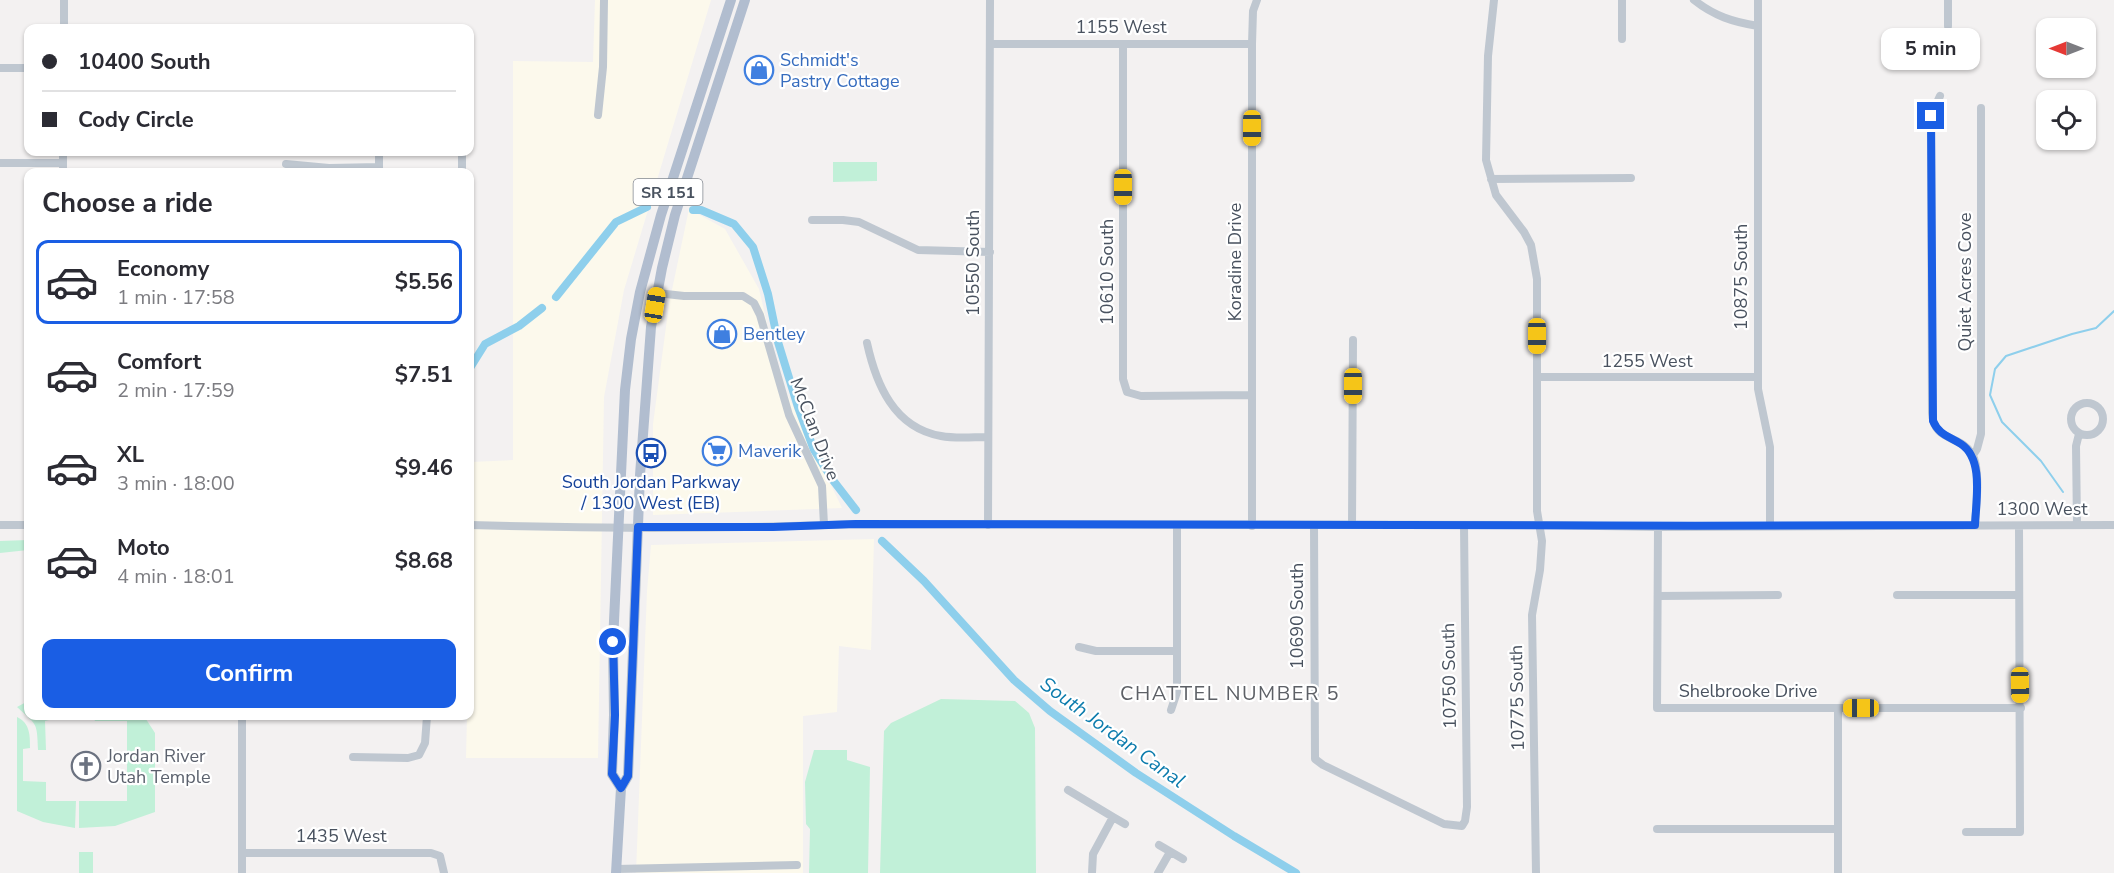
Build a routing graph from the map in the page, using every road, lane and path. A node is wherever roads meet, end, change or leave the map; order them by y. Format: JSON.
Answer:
{"nodes":[{"id":1,"x":64,"y":0,"type":"edge"},
{"id":2,"x":604,"y":0,"type":"edge"},
{"id":3,"x":731,"y":0,"type":"edge"},
{"id":4,"x":745,"y":0,"type":"edge"},
{"id":5,"x":990,"y":0,"type":"edge"},
{"id":6,"x":1257,"y":0,"type":"edge"},
{"id":7,"x":1494,"y":0,"type":"edge"},
{"id":8,"x":1622,"y":0,"type":"edge"},
{"id":9,"x":1694,"y":0,"type":"edge"},
{"id":10,"x":1758,"y":0,"type":"edge"},
{"id":11,"x":1948,"y":0,"type":"edge"},
{"id":12,"x":64,"y":24,"type":"edge"},
{"id":13,"x":1758,"y":26,"type":"junction"},
{"id":14,"x":1948,"y":26,"type":"dead end"},
{"id":15,"x":1622,"y":39,"type":"dead end"},
{"id":16,"x":990,"y":44,"type":"junction"},
{"id":17,"x":1123,"y":44,"type":"junction"},
{"id":18,"x":1252,"y":44,"type":"junction"},
{"id":19,"x":0,"y":68,"type":"edge"},
{"id":20,"x":24,"y":68,"type":"edge"},
{"id":21,"x":1940,"y":96,"type":"dead end"},
{"id":22,"x":1981,"y":108,"type":"dead end"},
{"id":23,"x":598,"y":115,"type":"dead end"},
{"id":24,"x":63,"y":156,"type":"edge"},
{"id":25,"x":0,"y":163,"type":"edge"},
{"id":26,"x":63,"y":163,"type":"junction"},
{"id":27,"x":286,"y":164,"type":"dead end"},
{"id":28,"x":63,"y":168,"type":"edge"},
{"id":29,"x":328,"y":168,"type":"edge"},
{"id":30,"x":1631,"y":178,"type":"dead end"},
{"id":31,"x":1491,"y":179,"type":"junction"},
{"id":32,"x":812,"y":220,"type":"dead end"},
{"id":33,"x":990,"y":252,"type":"junction"},
{"id":34,"x":657,"y":293,"type":"junction"},
{"id":35,"x":1353,"y":340,"type":"dead end"},
{"id":36,"x":867,"y":343,"type":"dead end"},
{"id":37,"x":1758,"y":377,"type":"junction"},
{"id":38,"x":1537,"y":378,"type":"junction"},
{"id":39,"x":1252,"y":395,"type":"junction"},
{"id":40,"x":2079,"y":434,"type":"junction"},
{"id":41,"x":988,"y":437,"type":"junction"},
{"id":42,"x":1973,"y":455,"type":"junction"},
{"id":43,"x":0,"y":525,"type":"edge"},
{"id":44,"x":24,"y":525,"type":"edge"},
{"id":45,"x":474,"y":525,"type":"edge"},
{"id":46,"x":824,"y":525,"type":"junction"},
{"id":47,"x":988,"y":525,"type":"junction"},
{"id":48,"x":1177,"y":525,"type":"junction"},
{"id":49,"x":1314,"y":525,"type":"junction"},
{"id":50,"x":1352,"y":525,"type":"junction"},
{"id":51,"x":1464,"y":525,"type":"junction"},
{"id":52,"x":1539,"y":525,"type":"junction"},
{"id":53,"x":1975,"y":525,"type":"junction"},
{"id":54,"x":2077,"y":525,"type":"junction"},
{"id":55,"x":2114,"y":525,"type":"edge"},
{"id":56,"x":1252,"y":526,"type":"junction"},
{"id":57,"x":1770,"y":526,"type":"junction"},
{"id":58,"x":2019,"y":526,"type":"junction"},
{"id":59,"x":618,"y":527,"type":"junction"},
{"id":60,"x":638,"y":527,"type":"junction"},
{"id":61,"x":1658,"y":527,"type":"junction"},
{"id":62,"x":1778,"y":595,"type":"dead end"},
{"id":63,"x":1897,"y":595,"type":"dead end"},
{"id":64,"x":2018,"y":595,"type":"junction"},
{"id":65,"x":1658,"y":596,"type":"junction"},
{"id":66,"x":1079,"y":647,"type":"dead end"},
{"id":67,"x":1177,"y":651,"type":"junction"},
{"id":68,"x":1838,"y":708,"type":"junction"},
{"id":69,"x":2021,"y":708,"type":"junction"},
{"id":70,"x":1171,"y":710,"type":"dead end"},
{"id":71,"x":242,"y":720,"type":"edge"},
{"id":72,"x":427,"y":720,"type":"edge"},
{"id":73,"x":353,"y":757,"type":"dead end"},
{"id":74,"x":621,"y":788,"type":"junction"},
{"id":75,"x":1068,"y":790,"type":"dead end"},
{"id":76,"x":1113,"y":817,"type":"junction"},
{"id":77,"x":1125,"y":824,"type":"dead end"},
{"id":78,"x":1462,"y":826,"type":"joint"},
{"id":79,"x":1838,"y":829,"type":"junction"},
{"id":80,"x":1657,"y":830,"type":"dead end"},
{"id":81,"x":1966,"y":832,"type":"dead end"},
{"id":82,"x":1159,"y":844,"type":"dead end"},
{"id":83,"x":1170,"y":852,"type":"junction"},
{"id":84,"x":242,"y":853,"type":"junction"},
{"id":85,"x":1183,"y":859,"type":"dead end"},
{"id":86,"x":797,"y":865,"type":"dead end"},
{"id":87,"x":616,"y":871,"type":"edge"},
{"id":88,"x":242,"y":873,"type":"edge"},
{"id":89,"x":444,"y":873,"type":"edge"},
{"id":90,"x":1092,"y":873,"type":"edge"},
{"id":91,"x":1158,"y":873,"type":"edge"},
{"id":92,"x":1536,"y":873,"type":"edge"},
{"id":93,"x":1838,"y":873,"type":"edge"}],
"edges":[{"from":1,"to":12,"type":"street"},
{"from":2,"to":23,"type":"street"},
{"from":3,"to":59,"type":"main road","number":"SR 151"},
{"from":4,"to":34,"type":"main road","number":"SR 151"},
{"from":5,"to":16,"type":"street","name":"10550 South"},
{"from":6,"to":18,"type":"street","name":"Koradine Drive"},
{"from":7,"to":31,"type":"street","name":"10775 South"},
{"from":8,"to":15,"type":"street"},
{"from":9,"to":13,"type":"street"},
{"from":10,"to":13,"type":"street","name":"10875 South"},
{"from":11,"to":14,"type":"street"},
{"from":13,"to":37,"type":"street","name":"10875 South"},
{"from":16,"to":17,"type":"street","name":"1155 West"},
{"from":16,"to":33,"type":"street","name":"10550 South"},
{"from":17,"to":18,"type":"street","name":"1155 West"},
{"from":17,"to":39,"type":"street","name":"10610 South"},
{"from":18,"to":39,"type":"street","name":"Koradine Drive"},
{"from":19,"to":20,"type":"street"},
{"from":21,"to":42,"type":"street"},
{"from":22,"to":42,"type":"street","name":"Quiet Acres Cove"},
{"from":24,"to":26,"type":"street"},
{"from":25,"to":26,"type":"street"},
{"from":26,"to":28,"type":"street"},
{"from":27,"to":29,"type":"street"},
{"from":30,"to":31,"type":"street"},
{"from":31,"to":38,"type":"street","name":"10775 South"},
{"from":32,"to":33,"type":"street"},
{"from":33,"to":41,"type":"street","name":"10550 South"},
{"from":34,"to":46,"type":"street","name":"McClan Drive"},
{"from":34,"to":60,"type":"main road","number":"SR 151"},
{"from":35,"to":50,"type":"street"},
{"from":36,"to":41,"type":"street"},
{"from":37,"to":38,"type":"street","name":"1255 West"},
{"from":37,"to":57,"type":"street","name":"10875 South"},
{"from":38,"to":52,"type":"street","name":"10775 South"},
{"from":39,"to":56,"type":"street","name":"Koradine Drive"},
{"from":40,"to":40,"type":"street"},
{"from":40,"to":54,"type":"street"},
{"from":41,"to":47,"type":"street","name":"10550 South"},
{"from":42,"to":53,"type":"street"},
{"from":43,"to":44,"type":"street"},
{"from":45,"to":59,"type":"street","name":"1300 West"},
{"from":46,"to":47,"type":"street","name":"1300 West"},
{"from":46,"to":60,"type":"street","name":"1300 West"},
{"from":47,"to":48,"type":"street","name":"1300 West"},
{"from":48,"to":56,"type":"street","name":"1300 West"},
{"from":48,"to":67,"type":"street"},
{"from":49,"to":50,"type":"street","name":"1300 West"},
{"from":49,"to":56,"type":"street","name":"1300 West"},
{"from":49,"to":78,"type":"street","name":"10690 South"},
{"from":50,"to":51,"type":"street","name":"1300 West"},
{"from":51,"to":52,"type":"street","name":"1300 West"},
{"from":51,"to":78,"type":"street","name":"10750 South"},
{"from":52,"to":61,"type":"street","name":"1300 West"},
{"from":52,"to":92,"type":"street","name":"10775 South"},
{"from":53,"to":57,"type":"street","name":"1300 West"},
{"from":53,"to":58,"type":"street","name":"1300 West"},
{"from":54,"to":55,"type":"street","name":"1300 West"},
{"from":54,"to":58,"type":"street","name":"1300 West"},
{"from":57,"to":61,"type":"street","name":"1300 West"},
{"from":58,"to":64,"type":"street"},
{"from":59,"to":60,"type":"street","name":"1300 West"},
{"from":59,"to":74,"type":"main road","number":"SR 151"},
{"from":60,"to":74,"type":"main road","number":"SR 151"},
{"from":61,"to":65,"type":"street","name":"Shelbrooke Drive"},
{"from":62,"to":65,"type":"street"},
{"from":63,"to":64,"type":"street"},
{"from":64,"to":69,"type":"street"},
{"from":65,"to":68,"type":"street","name":"Shelbrooke Drive"},
{"from":66,"to":67,"type":"street"},
{"from":67,"to":70,"type":"street"},
{"from":68,"to":69,"type":"street","name":"Shelbrooke Drive"},
{"from":68,"to":79,"type":"street"},
{"from":69,"to":81,"type":"street"},
{"from":71,"to":84,"type":"street"},
{"from":72,"to":73,"type":"street"},
{"from":74,"to":87,"type":"main road","number":"SR 151"},
{"from":75,"to":76,"type":"street"},
{"from":76,"to":77,"type":"street"},
{"from":76,"to":90,"type":"street"},
{"from":79,"to":80,"type":"street"},
{"from":79,"to":93,"type":"street"},
{"from":82,"to":83,"type":"street"},
{"from":83,"to":85,"type":"street"},
{"from":83,"to":91,"type":"street"},
{"from":84,"to":88,"type":"street"},
{"from":84,"to":89,"type":"street","name":"1435 West"},
{"from":86,"to":87,"type":"street"}]}
